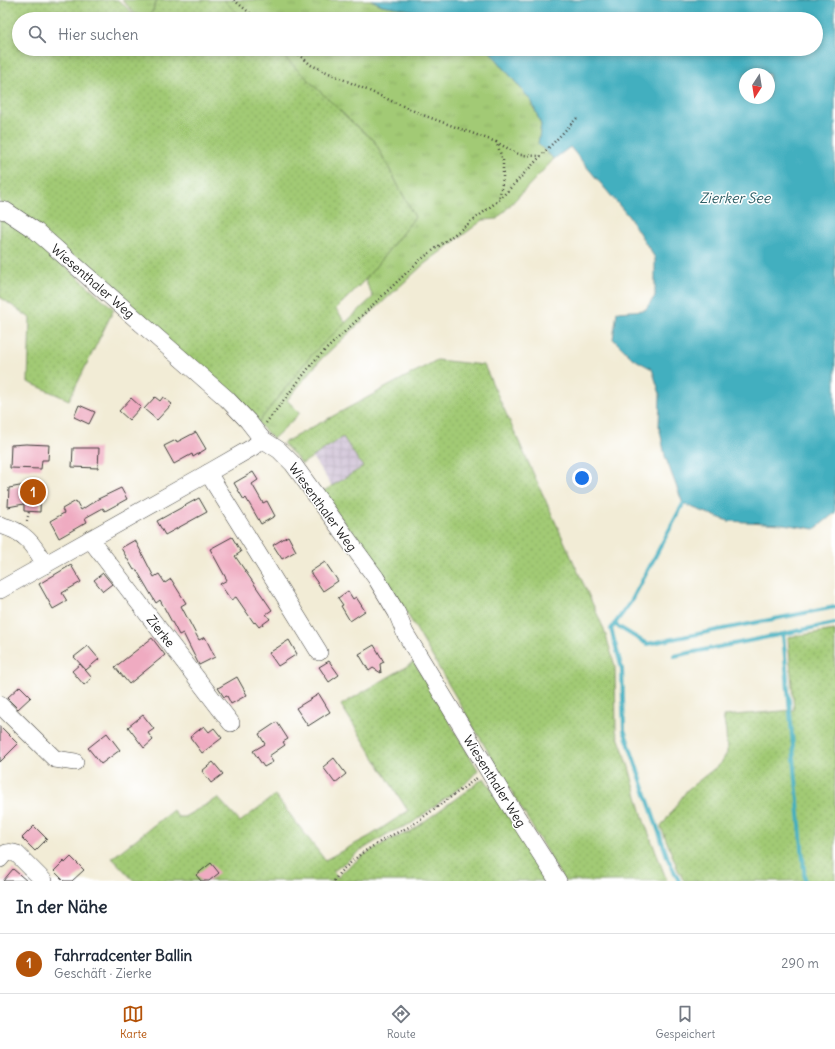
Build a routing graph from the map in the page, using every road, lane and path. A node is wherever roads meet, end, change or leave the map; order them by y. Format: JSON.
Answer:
{"nodes":[{"id":1,"x":234,"y":0,"type":"edge"},
{"id":2,"x":248,"y":12,"type":"edge"},
{"id":3,"x":301,"y":56,"type":"edge"},
{"id":4,"x":577,"y":118,"type":"dead end"},
{"id":5,"x":496,"y":142,"type":"junction"},
{"id":6,"x":540,"y":156,"type":"junction"},
{"id":7,"x":499,"y":200,"type":"junction"},
{"id":8,"x":0,"y":210,"type":"edge"},
{"id":9,"x":268,"y":422,"type":"dead end"},
{"id":10,"x":262,"y":439,"type":"junction"},
{"id":11,"x":208,"y":473,"type":"junction"},
{"id":12,"x":0,"y":525,"type":"edge"},
{"id":13,"x":90,"y":539,"type":"junction"},
{"id":14,"x":45,"y":565,"type":"junction"},
{"id":15,"x":0,"y":590,"type":"edge"},
{"id":16,"x":319,"y":652,"type":"dead end"},
{"id":17,"x":0,"y":705,"type":"edge"},
{"id":18,"x":231,"y":723,"type":"dead end"},
{"id":19,"x":75,"y":762,"type":"dead end"},
{"id":20,"x":487,"y":768,"type":"junction"},
{"id":21,"x":0,"y":859,"type":"edge"},
{"id":22,"x":44,"y":881,"type":"edge"},
{"id":23,"x":334,"y":881,"type":"edge"},
{"id":24,"x":558,"y":881,"type":"edge"}],
"edges":[{"from":1,"to":2,"type":"path"},
{"from":3,"to":5,"type":"path"},
{"from":4,"to":6,"type":"path"},
{"from":5,"to":6,"type":"path"},
{"from":5,"to":7,"type":"path"},
{"from":6,"to":7,"type":"path"},
{"from":7,"to":9,"type":"path"},
{"from":8,"to":10,"type":"street","name":"Wiesenthaler Weg"},
{"from":10,"to":11,"type":"street"},
{"from":10,"to":20,"type":"street","name":"Wiesenthaler Weg"},
{"from":11,"to":13,"type":"street"},
{"from":11,"to":16,"type":"street"},
{"from":12,"to":14,"type":"street"},
{"from":13,"to":14,"type":"street"},
{"from":13,"to":18,"type":"street","name":"Zierke"},
{"from":14,"to":15,"type":"street"},
{"from":17,"to":19,"type":"street"},
{"from":20,"to":23,"type":"path"},
{"from":20,"to":24,"type":"street","name":"Wiesenthaler Weg"},
{"from":21,"to":22,"type":"street"}]}
